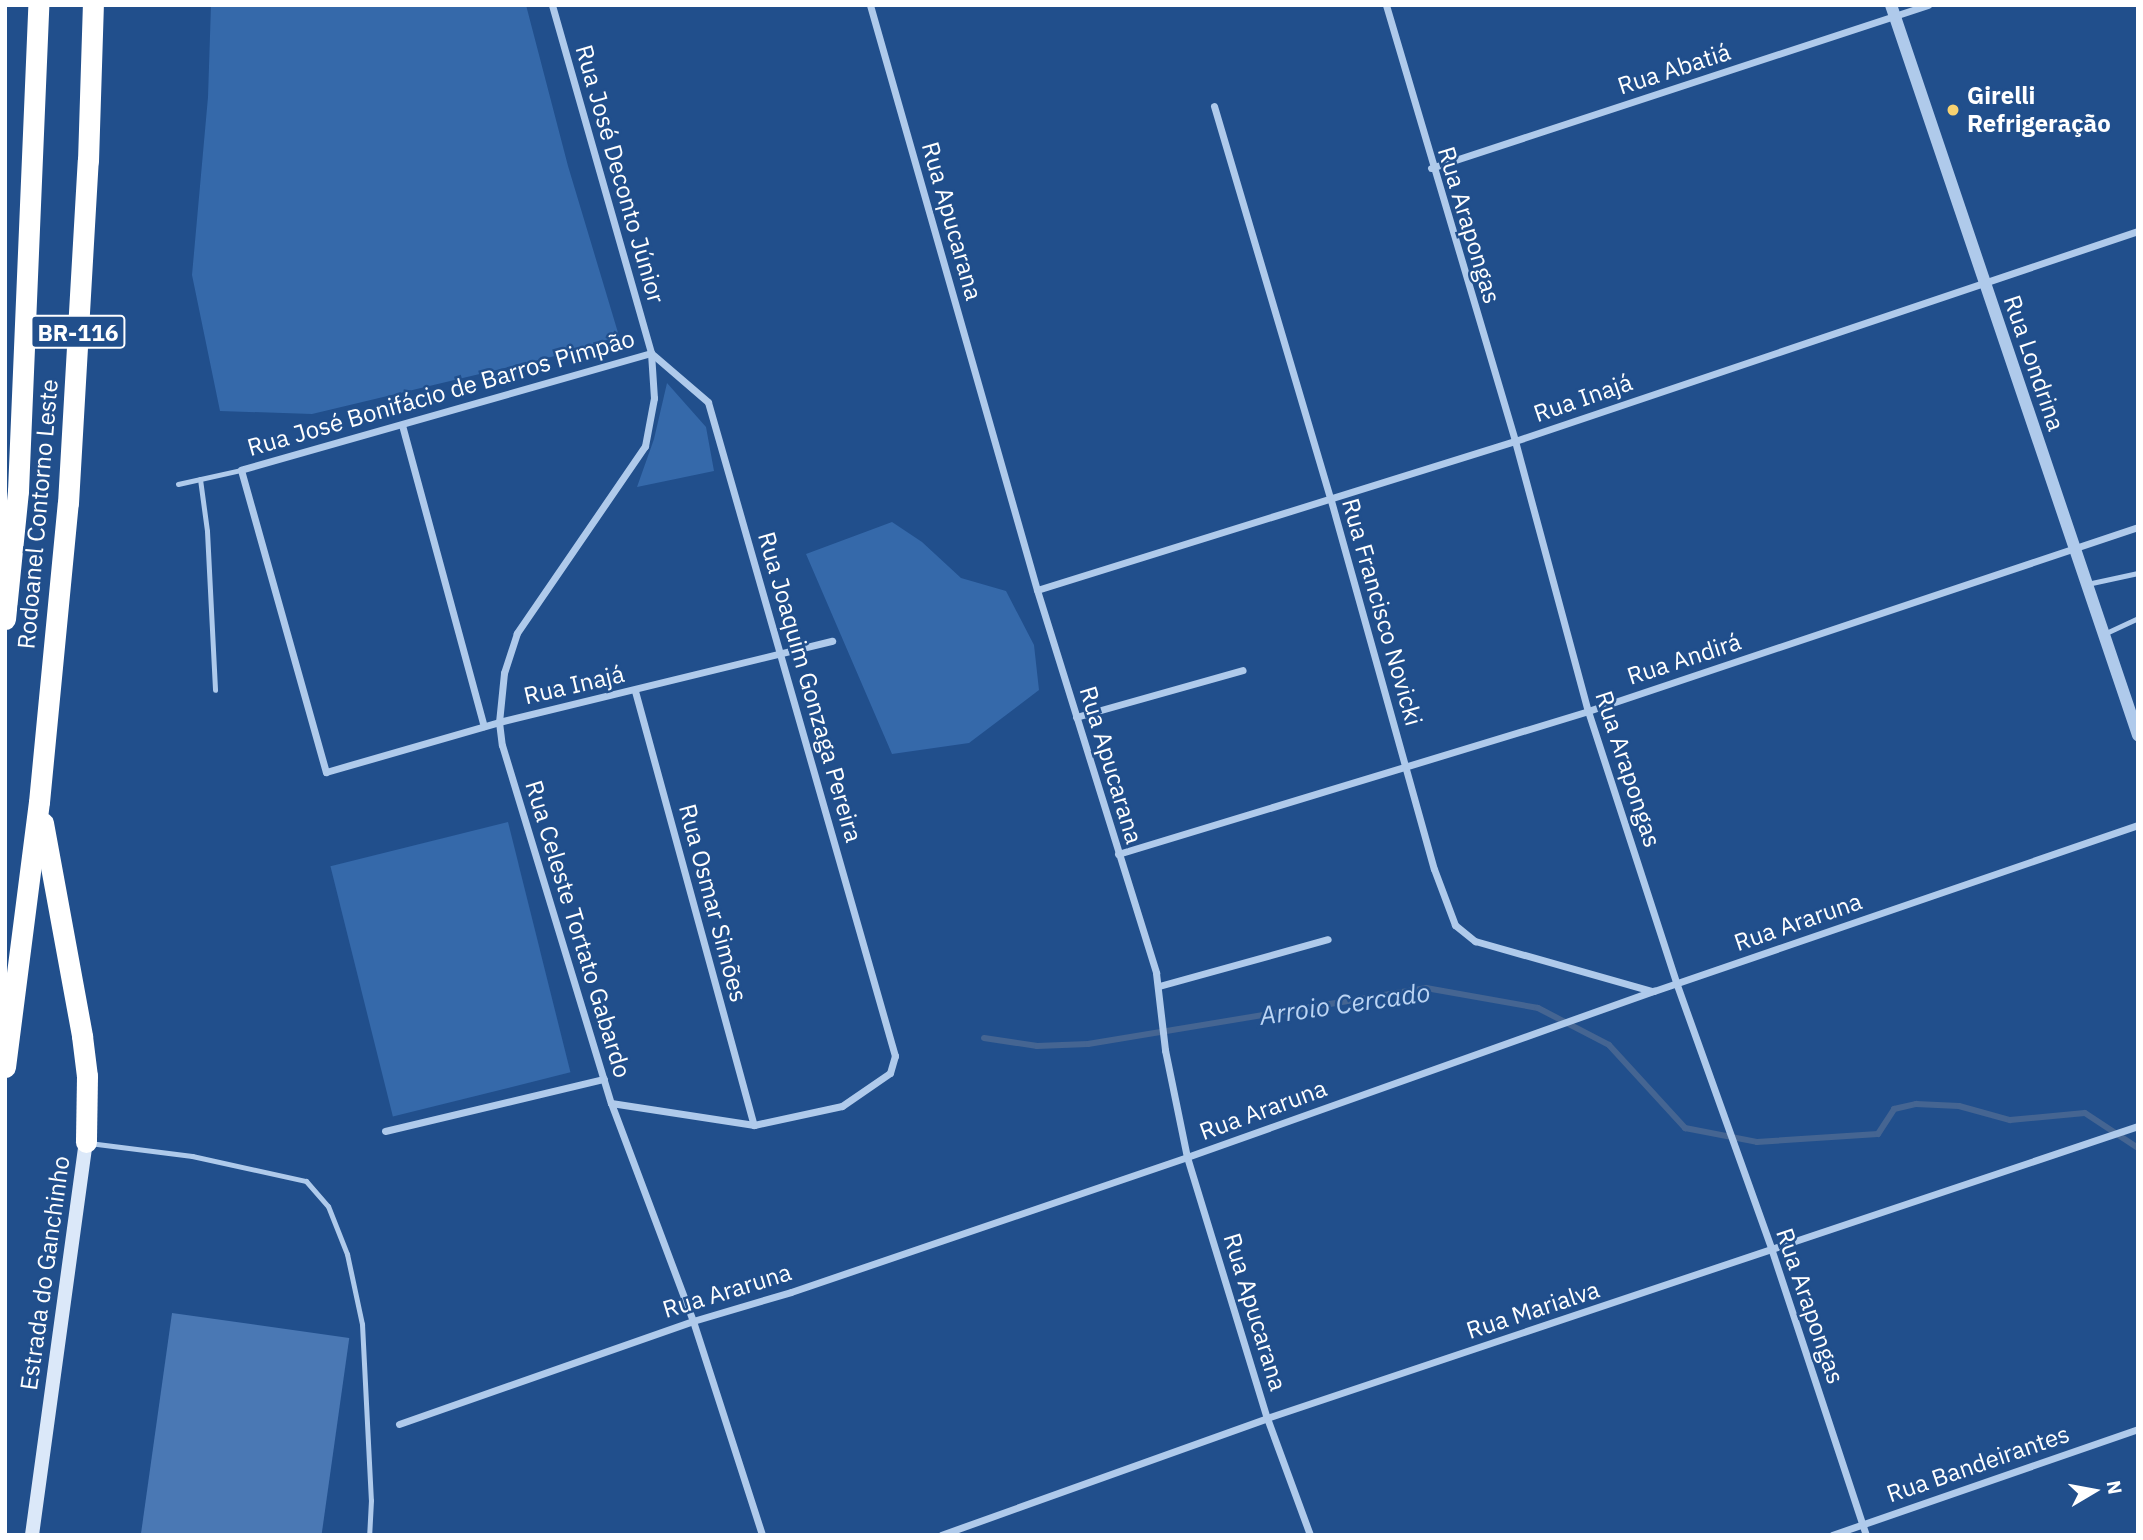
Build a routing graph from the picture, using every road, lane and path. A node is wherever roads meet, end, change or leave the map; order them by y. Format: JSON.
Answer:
{"nodes":[{"id":1,"x":38,"y":5,"type":"edge"},
{"id":2,"x":93,"y":5,"type":"edge"},
{"id":3,"x":552,"y":5,"type":"edge"},
{"id":4,"x":870,"y":5,"type":"edge"},
{"id":5,"x":1386,"y":5,"type":"edge"},
{"id":6,"x":1928,"y":5,"type":"edge"},
{"id":7,"x":1893,"y":11,"type":"edge"},
{"id":8,"x":1214,"y":106,"type":"dead end"},
{"id":9,"x":1432,"y":168,"type":"junction"},
{"id":10,"x":2138,"y":231,"type":"edge"},
{"id":11,"x":1985,"y":283,"type":"junction"},
{"id":12,"x":651,"y":353,"type":"junction"},
{"id":13,"x":402,"y":425,"type":"junction"},
{"id":14,"x":1515,"y":441,"type":"junction"},
{"id":15,"x":241,"y":470,"type":"junction"},
{"id":16,"x":200,"y":479,"type":"junction"},
{"id":17,"x":178,"y":484,"type":"dead end"},
{"id":18,"x":1330,"y":497,"type":"junction"},
{"id":19,"x":2138,"y":527,"type":"edge"},
{"id":20,"x":2075,"y":549,"type":"junction"},
{"id":21,"x":2138,"y":573,"type":"edge"},
{"id":22,"x":2087,"y":584,"type":"junction"},
{"id":23,"x":1037,"y":590,"type":"junction"},
{"id":24,"x":2138,"y":618,"type":"edge"},
{"id":25,"x":5,"y":619,"type":"edge"},
{"id":26,"x":2104,"y":634,"type":"junction"},
{"id":27,"x":832,"y":641,"type":"dead end"},
{"id":28,"x":780,"y":656,"type":"junction"},
{"id":29,"x":1243,"y":670,"type":"dead end"},
{"id":30,"x":215,"y":690,"type":"dead end"},
{"id":31,"x":635,"y":691,"type":"junction"},
{"id":32,"x":1588,"y":711,"type":"junction"},
{"id":33,"x":1076,"y":717,"type":"junction"},
{"id":34,"x":499,"y":722,"type":"junction"},
{"id":35,"x":484,"y":726,"type":"junction"},
{"id":36,"x":2138,"y":735,"type":"edge"},
{"id":37,"x":1406,"y":766,"type":"junction"},
{"id":38,"x":39,"y":802,"type":"junction"},
{"id":39,"x":2138,"y":825,"type":"edge"},
{"id":40,"x":1118,"y":854,"type":"junction"},
{"id":41,"x":1328,"y":939,"type":"dead end"},
{"id":42,"x":1677,"y":985,"type":"junction"},
{"id":43,"x":1158,"y":986,"type":"junction"},
{"id":44,"x":1654,"y":991,"type":"junction"},
{"id":45,"x":5,"y":1067,"type":"edge"},
{"id":46,"x":604,"y":1079,"type":"junction"},
{"id":47,"x":611,"y":1103,"type":"junction"},
{"id":48,"x":754,"y":1125,"type":"junction"},
{"id":49,"x":2134,"y":1127,"type":"edge"},
{"id":50,"x":385,"y":1131,"type":"dead end"},
{"id":51,"x":86,"y":1142,"type":"junction"},
{"id":52,"x":1187,"y":1157,"type":"junction"},
{"id":53,"x":1772,"y":1251,"type":"junction"},
{"id":54,"x":693,"y":1321,"type":"junction"},
{"id":55,"x":1267,"y":1418,"type":"junction"},
{"id":56,"x":399,"y":1424,"type":"dead end"},
{"id":57,"x":2138,"y":1429,"type":"edge"},
{"id":58,"x":1862,"y":1524,"type":"junction"},
{"id":59,"x":32,"y":1535,"type":"edge"},
{"id":60,"x":369,"y":1535,"type":"edge"},
{"id":61,"x":762,"y":1535,"type":"edge"},
{"id":62,"x":941,"y":1535,"type":"edge"},
{"id":63,"x":1310,"y":1535,"type":"edge"},
{"id":64,"x":1832,"y":1535,"type":"edge"},
{"id":65,"x":1866,"y":1535,"type":"edge"}],
"edges":[{"from":1,"to":25,"type":"highway","name":"Rodoanel Contorno Leste","number":"BR-116"},
{"from":2,"to":38,"type":"highway","name":"Rodoanel Contorno Leste","number":"BR-116"},
{"from":3,"to":12,"type":"street","name":"Rua José Deconto Júnior"},
{"from":4,"to":23,"type":"street","name":"Rua Apucarana"},
{"from":5,"to":9,"type":"street","name":"Rua Arapongas"},
{"from":6,"to":7,"type":"street","name":"Rua Abatiá"},
{"from":7,"to":9,"type":"street","name":"Rua Abatiá"},
{"from":7,"to":11,"type":"street","name":"Rua Londrina"},
{"from":8,"to":18,"type":"street","name":"Rua Francisco Novicki"},
{"from":9,"to":14,"type":"street","name":"Rua Arapongas"},
{"from":10,"to":11,"type":"street","name":"Rua Inajá"},
{"from":11,"to":14,"type":"street","name":"Rua Inajá"},
{"from":11,"to":20,"type":"street","name":"Rua Londrina"},
{"from":12,"to":13,"type":"street","name":"Rua José Bonifácio de Barros Pimpão"},
{"from":12,"to":28,"type":"street","name":"Rua Joaquim Gonzaga Pereira"},
{"from":12,"to":34,"type":"street","name":"Rua Celeste Tortato Gabardo"},
{"from":13,"to":15,"type":"street","name":"Rua José Bonifácio de Barros Pimpão"},
{"from":13,"to":35,"type":"street"},
{"from":14,"to":18,"type":"street","name":"Rua Inajá"},
{"from":14,"to":32,"type":"street","name":"Rua Arapongas"},
{"from":15,"to":16,"type":"lane"},
{"from":15,"to":35,"type":"street","name":"Rua Inajá"},
{"from":16,"to":17,"type":"lane"},
{"from":16,"to":30,"type":"lane"},
{"from":18,"to":23,"type":"street","name":"Rua Inajá"},
{"from":18,"to":37,"type":"street","name":"Rua Francisco Novicki"},
{"from":19,"to":20,"type":"street","name":"Rua Andirá"},
{"from":20,"to":22,"type":"street","name":"Rua Londrina"},
{"from":20,"to":32,"type":"street","name":"Rua Andirá"},
{"from":21,"to":22,"type":"lane"},
{"from":22,"to":26,"type":"street","name":"Rua Londrina"},
{"from":23,"to":33,"type":"street","name":"Rua Apucarana"},
{"from":24,"to":26,"type":"lane"},
{"from":26,"to":36,"type":"street","name":"Rua Londrina"},
{"from":27,"to":28,"type":"street","name":"Rua Inajá"},
{"from":28,"to":31,"type":"street","name":"Rua Inajá"},
{"from":28,"to":48,"type":"street","name":"Rua Joaquim Gonzaga Pereira"},
{"from":29,"to":33,"type":"street"},
{"from":31,"to":34,"type":"street","name":"Rua Inajá"},
{"from":31,"to":48,"type":"street","name":"Rua Osmar Simões"},
{"from":32,"to":37,"type":"street","name":"Rua Andirá"},
{"from":32,"to":42,"type":"street","name":"Rua Arapongas"},
{"from":33,"to":40,"type":"street","name":"Rua Apucarana"},
{"from":34,"to":35,"type":"street","name":"Rua Inajá"},
{"from":34,"to":46,"type":"street","name":"Rua Celeste Tortato Gabardo"},
{"from":37,"to":40,"type":"street","name":"Rua Andirá"},
{"from":37,"to":44,"type":"street","name":"Rua Francisco Novicki"},
{"from":38,"to":45,"type":"highway","name":"Rodoanel Contorno Leste","number":"BR-116"},
{"from":38,"to":51,"type":"highway"},
{"from":39,"to":42,"type":"street","name":"Rua Araruna"},
{"from":40,"to":43,"type":"street","name":"Rua Apucarana"},
{"from":41,"to":43,"type":"street"},
{"from":42,"to":44,"type":"street","name":"Rua Araruna"},
{"from":42,"to":53,"type":"street","name":"Rua Arapongas"},
{"from":43,"to":52,"type":"street","name":"Rua Apucarana"},
{"from":44,"to":52,"type":"street","name":"Rua Araruna"},
{"from":46,"to":47,"type":"street","name":"Rua Celeste Tortato Gabardo"},
{"from":46,"to":50,"type":"street"},
{"from":47,"to":48,"type":"street"},
{"from":47,"to":54,"type":"street","name":"Rua Celeste Tortato Gabardo"},
{"from":49,"to":53,"type":"street","name":"Rua Marialva"},
{"from":51,"to":59,"type":"main road","name":"Estrada do Ganchinho"},
{"from":51,"to":60,"type":"lane"},
{"from":52,"to":54,"type":"street","name":"Rua Araruna"},
{"from":52,"to":55,"type":"street","name":"Rua Apucarana"},
{"from":53,"to":55,"type":"street","name":"Rua Marialva"},
{"from":53,"to":58,"type":"street","name":"Rua Arapongas"},
{"from":54,"to":56,"type":"street","name":"Rua Araruna"},
{"from":54,"to":61,"type":"street","name":"Rua Celeste Tortato Gabardo"},
{"from":55,"to":62,"type":"street","name":"Rua Marialva"},
{"from":55,"to":63,"type":"street","name":"Rua Apucarana"},
{"from":57,"to":58,"type":"street","name":"Rua Bandeirantes"},
{"from":58,"to":64,"type":"street","name":"Rua Bandeirantes"},
{"from":58,"to":65,"type":"street","name":"Rua Arapongas"}]}
